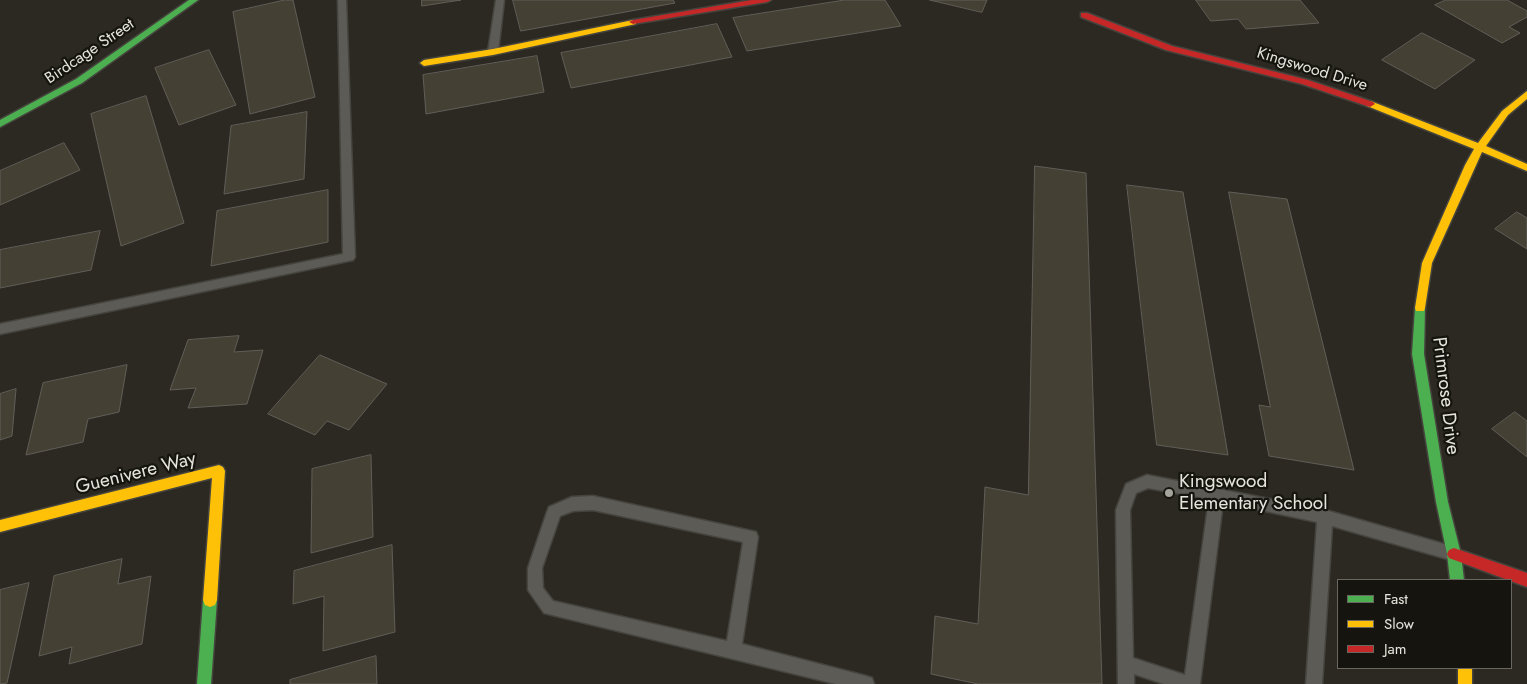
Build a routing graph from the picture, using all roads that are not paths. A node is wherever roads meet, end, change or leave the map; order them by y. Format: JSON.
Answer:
{"nodes":[{"id":1,"x":194,"y":0,"type":"edge"},
{"id":2,"x":342,"y":0,"type":"edge"},
{"id":3,"x":500,"y":0,"type":"edge"},
{"id":4,"x":766,"y":0,"type":"edge"},
{"id":5,"x":1084,"y":15,"type":"dead end"},
{"id":6,"x":493,"y":52,"type":"junction"},
{"id":7,"x":424,"y":63,"type":"dead end"},
{"id":8,"x":1527,"y":94,"type":"edge"},
{"id":9,"x":0,"y":124,"type":"edge"},
{"id":10,"x":1480,"y":147,"type":"junction"},
{"id":11,"x":1527,"y":168,"type":"edge"},
{"id":12,"x":0,"y":329,"type":"edge"},
{"id":13,"x":1216,"y":494,"type":"junction"},
{"id":14,"x":1325,"y":517,"type":"junction"},
{"id":15,"x":0,"y":526,"type":"edge"},
{"id":16,"x":1454,"y":554,"type":"junction"},
{"id":17,"x":1457,"y":579,"type":"edge"},
{"id":18,"x":1527,"y":580,"type":"edge"},
{"id":19,"x":733,"y":650,"type":"junction"},
{"id":20,"x":1126,"y":664,"type":"junction"},
{"id":21,"x":1465,"y":669,"type":"edge"},
{"id":22,"x":204,"y":684,"type":"edge"},
{"id":23,"x":866,"y":684,"type":"edge"},
{"id":24,"x":1126,"y":684,"type":"edge"},
{"id":25,"x":1190,"y":684,"type":"edge"},
{"id":26,"x":1314,"y":684,"type":"edge"},
{"id":27,"x":1466,"y":684,"type":"edge"}],
"edges":[{"from":1,"to":9,"type":"street","name":"Birdcage Street"},
{"from":2,"to":12,"type":"lane"},
{"from":3,"to":6,"type":"lane"},
{"from":4,"to":6,"type":"street"},
{"from":5,"to":10,"type":"street","name":"Kingswood Drive"},
{"from":6,"to":7,"type":"street"},
{"from":8,"to":10,"type":"street","name":"Primrose Drive"},
{"from":10,"to":11,"type":"street","name":"Kingswood Drive"},
{"from":10,"to":16,"type":"street","name":"Primrose Drive"},
{"from":13,"to":14,"type":"lane"},
{"from":13,"to":20,"type":"lane"},
{"from":13,"to":25,"type":"lane"},
{"from":14,"to":16,"type":"lane"},
{"from":14,"to":26,"type":"lane"},
{"from":15,"to":22,"type":"street","name":"Guenivere Way"},
{"from":16,"to":17,"type":"street","name":"Primrose Drive"},
{"from":16,"to":18,"type":"street"},
{"from":19,"to":19,"type":"lane"},
{"from":19,"to":23,"type":"lane"},
{"from":20,"to":24,"type":"lane"},
{"from":20,"to":25,"type":"lane"},
{"from":21,"to":27,"type":"street"}]}
